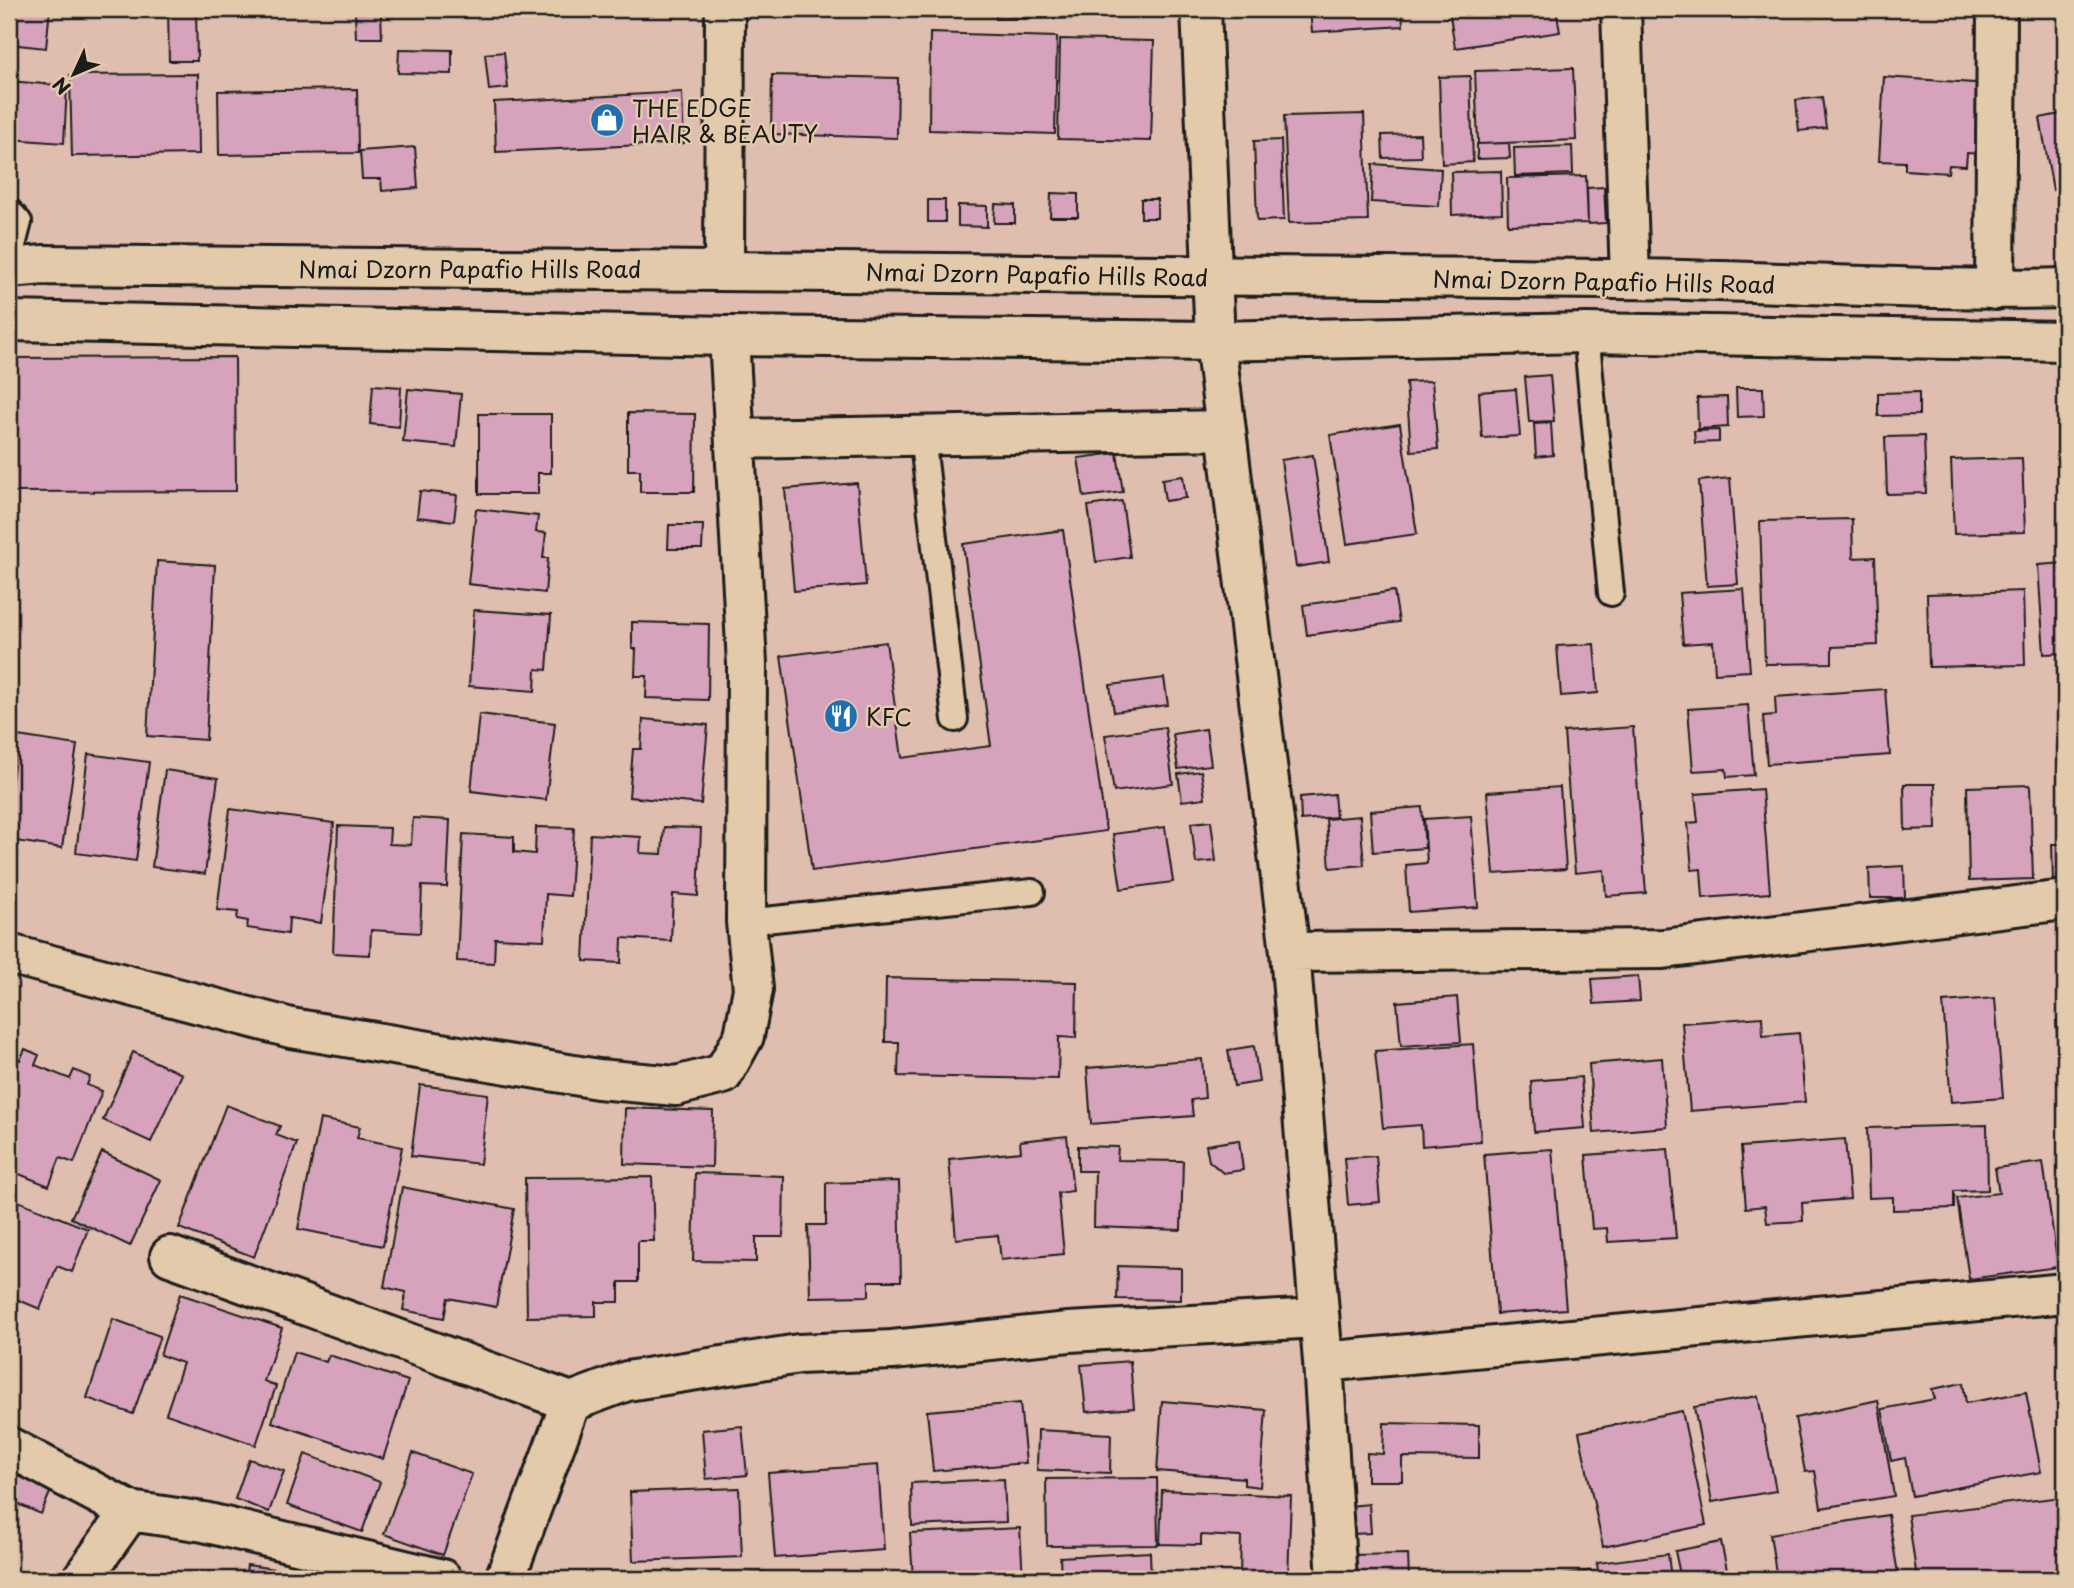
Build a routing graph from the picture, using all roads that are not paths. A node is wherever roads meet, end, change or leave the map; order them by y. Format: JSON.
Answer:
{"nodes":[{"id":1,"x":725,"y":9,"type":"edge"},
{"id":2,"x":1201,"y":9,"type":"edge"},
{"id":3,"x":1621,"y":9,"type":"edge"},
{"id":4,"x":1997,"y":9,"type":"edge"},
{"id":5,"x":9,"y":211,"type":"edge"},
{"id":6,"x":9,"y":261,"type":"edge"},
{"id":7,"x":9,"y":268,"type":"edge"},
{"id":8,"x":724,"y":269,"type":"junction"},
{"id":9,"x":1213,"y":277,"type":"junction"},
{"id":10,"x":1630,"y":279,"type":"junction"},
{"id":11,"x":2065,"y":288,"type":"edge"},
{"id":12,"x":1995,"y":290,"type":"junction"},
{"id":13,"x":9,"y":321,"type":"edge"},
{"id":14,"x":1586,"y":334,"type":"junction"},
{"id":15,"x":729,"y":336,"type":"junction"},
{"id":16,"x":1215,"y":341,"type":"junction"},
{"id":17,"x":2065,"y":341,"type":"edge"},
{"id":18,"x":1226,"y":430,"type":"junction"},
{"id":19,"x":922,"y":435,"type":"junction"},
{"id":20,"x":736,"y":439,"type":"junction"},
{"id":21,"x":1611,"y":593,"type":"dead end"},
{"id":22,"x":956,"y":719,"type":"dead end"},
{"id":23,"x":1032,"y":892,"type":"dead end"},
{"id":24,"x":2065,"y":900,"type":"edge"},
{"id":25,"x":746,"y":922,"type":"junction"},
{"id":26,"x":1290,"y":952,"type":"junction"},
{"id":27,"x":9,"y":954,"type":"edge"},
{"id":28,"x":170,"y":1256,"type":"dead end"},
{"id":29,"x":2065,"y":1293,"type":"edge"},
{"id":30,"x":1317,"y":1318,"type":"junction"},
{"id":31,"x":1323,"y":1362,"type":"junction"},
{"id":32,"x":571,"y":1402,"type":"junction"},
{"id":33,"x":9,"y":1447,"type":"edge"},
{"id":34,"x":130,"y":1511,"type":"junction"},
{"id":35,"x":82,"y":1579,"type":"edge"},
{"id":36,"x":442,"y":1579,"type":"edge"},
{"id":37,"x":505,"y":1579,"type":"edge"},
{"id":38,"x":1337,"y":1579,"type":"edge"}],
"edges":[{"from":1,"to":8,"type":"street"},
{"from":2,"to":9,"type":"street"},
{"from":3,"to":10,"type":"street"},
{"from":4,"to":12,"type":"street"},
{"from":5,"to":6,"type":"lane"},
{"from":7,"to":8,"type":"street","name":"Nmai Dzorn Papafio Hills Road"},
{"from":8,"to":9,"type":"street","name":"Nmai Dzorn Papafio Hills Road"},
{"from":9,"to":10,"type":"street","name":"Nmai Dzorn Papafio Hills Road"},
{"from":9,"to":16,"type":"street"},
{"from":10,"to":12,"type":"street","name":"Nmai Dzorn Papafio Hills Road"},
{"from":11,"to":12,"type":"street","name":"Nmai Dzorn Papafio Hills Road"},
{"from":13,"to":15,"type":"street"},
{"from":14,"to":16,"type":"street"},
{"from":14,"to":17,"type":"street"},
{"from":14,"to":21,"type":"lane"},
{"from":15,"to":16,"type":"street"},
{"from":15,"to":20,"type":"street"},
{"from":16,"to":18,"type":"street"},
{"from":18,"to":19,"type":"street"},
{"from":18,"to":26,"type":"street"},
{"from":19,"to":20,"type":"street"},
{"from":19,"to":22,"type":"lane"},
{"from":20,"to":25,"type":"street"},
{"from":23,"to":25,"type":"lane"},
{"from":24,"to":26,"type":"street"},
{"from":25,"to":27,"type":"street"},
{"from":26,"to":30,"type":"street"},
{"from":28,"to":32,"type":"street"},
{"from":29,"to":31,"type":"street"},
{"from":30,"to":31,"type":"street"},
{"from":30,"to":32,"type":"street"},
{"from":31,"to":38,"type":"street"},
{"from":32,"to":37,"type":"street"},
{"from":33,"to":34,"type":"street"},
{"from":34,"to":35,"type":"street"},
{"from":34,"to":36,"type":"street"}]}
